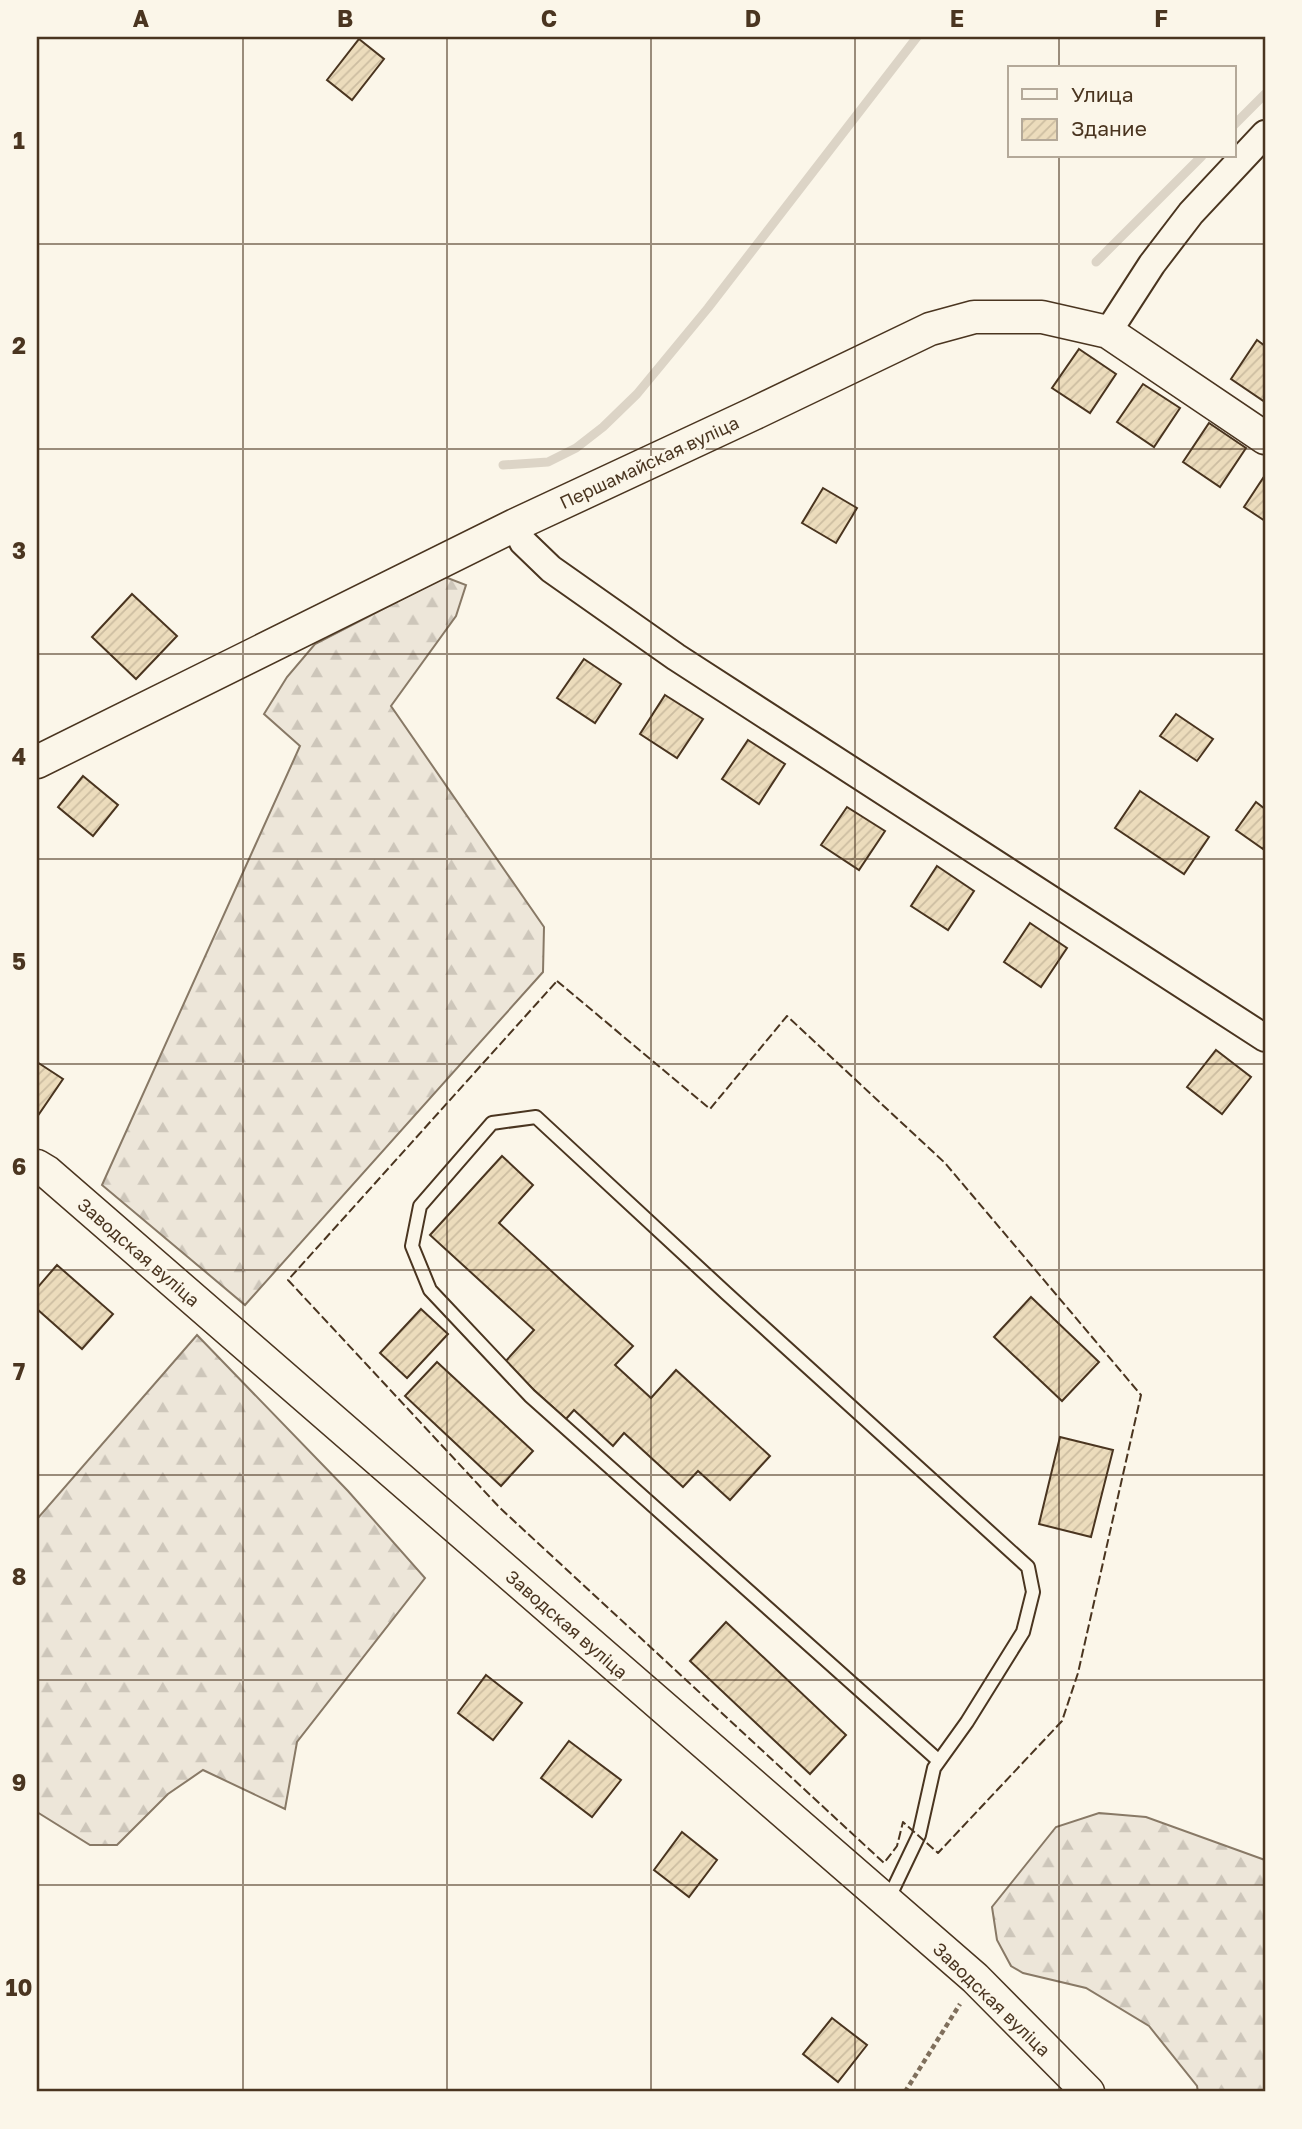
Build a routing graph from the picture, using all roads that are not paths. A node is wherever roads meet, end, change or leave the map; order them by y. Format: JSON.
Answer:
{"nodes":[{"id":1,"x":1265,"y":134,"type":"edge"},
{"id":2,"x":1108,"y":332,"type":"junction"},
{"id":3,"x":1265,"y":438,"type":"edge"},
{"id":4,"x":514,"y":525,"type":"junction"},
{"id":5,"x":37,"y":762,"type":"edge"},
{"id":6,"x":1265,"y":1038,"type":"edge"},
{"id":7,"x":37,"y":1166,"type":"edge"},
{"id":8,"x":939,"y":1761,"type":"junction"},
{"id":9,"x":887,"y":1902,"type":"junction"},
{"id":10,"x":1088,"y":2092,"type":"edge"}],
"edges":[{"from":1,"to":2,"type":"street"},
{"from":2,"to":3,"type":"street","name":"Першамайская вуліца"},
{"from":2,"to":4,"type":"street","name":"Першамайская вуліца"},
{"from":4,"to":5,"type":"street","name":"Першамайская вуліца"},
{"from":4,"to":6,"type":"street"},
{"from":7,"to":9,"type":"street","name":"Заводская вуліца"},
{"from":8,"to":8,"type":"lane"},
{"from":8,"to":9,"type":"lane"},
{"from":9,"to":10,"type":"street","name":"Заводская вуліца"}]}
